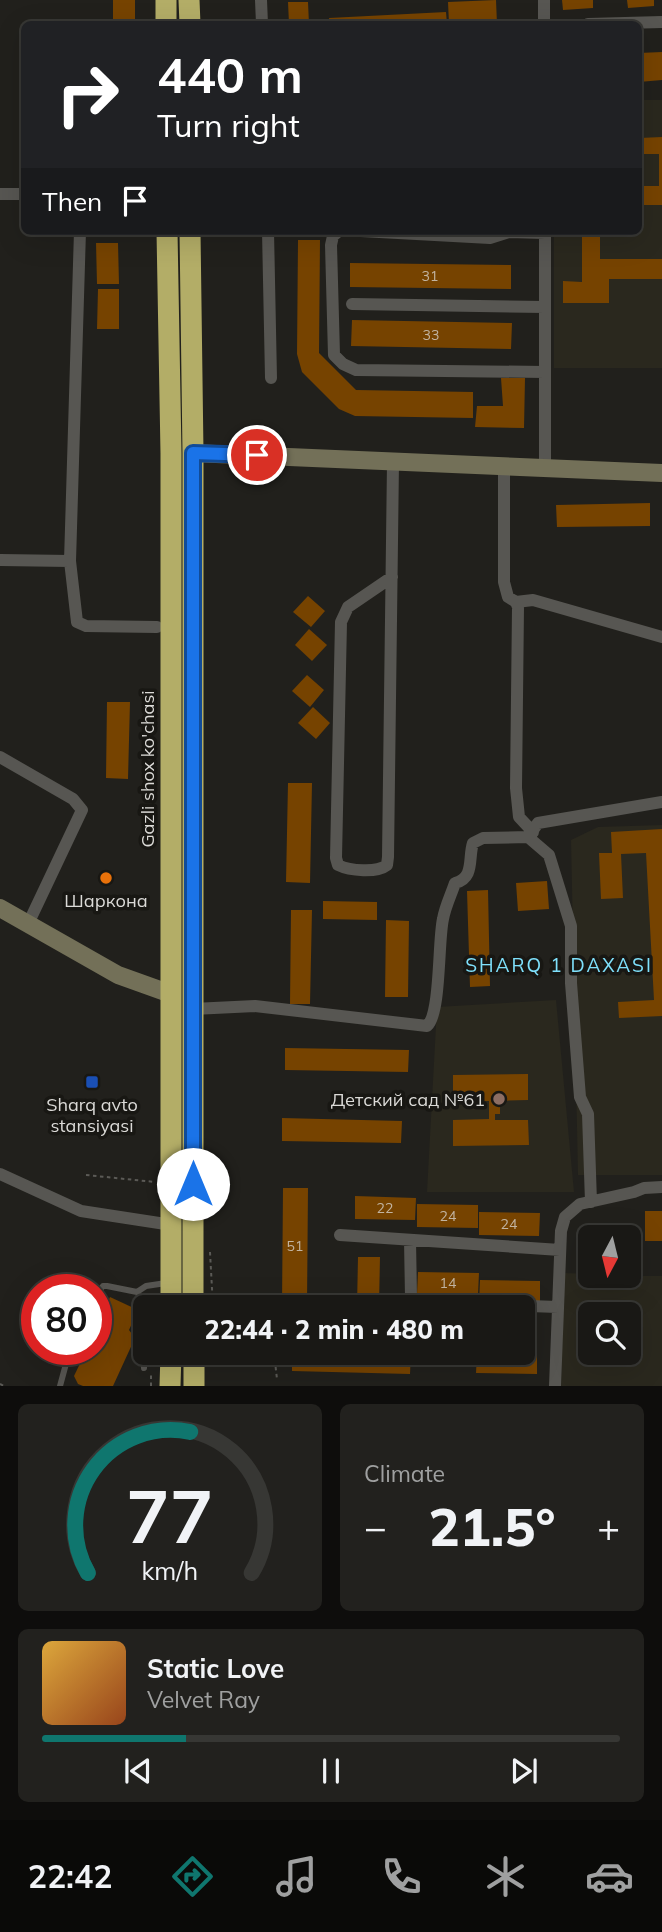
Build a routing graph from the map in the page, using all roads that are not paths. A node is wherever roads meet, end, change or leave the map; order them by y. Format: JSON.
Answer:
{"nodes":[{"id":1,"x":166,"y":0,"type":"edge"},
{"id":2,"x":190,"y":0,"type":"edge"},
{"id":3,"x":261,"y":0,"type":"edge"},
{"id":4,"x":544,"y":0,"type":"edge"},
{"id":5,"x":166,"y":21,"type":"edge"},
{"id":6,"x":190,"y":21,"type":"edge"},
{"id":7,"x":262,"y":21,"type":"edge"},
{"id":8,"x":544,"y":21,"type":"edge"},
{"id":9,"x":662,"y":22,"type":"edge"},
{"id":10,"x":642,"y":23,"type":"edge"},
{"id":11,"x":0,"y":194,"type":"edge"},
{"id":12,"x":21,"y":194,"type":"edge"},
{"id":13,"x":80,"y":235,"type":"edge"},
{"id":14,"x":167,"y":235,"type":"edge"},
{"id":15,"x":190,"y":235,"type":"edge"},
{"id":16,"x":268,"y":235,"type":"edge"},
{"id":17,"x":334,"y":235,"type":"edge"},
{"id":18,"x":435,"y":235,"type":"edge"},
{"id":19,"x":500,"y":235,"type":"edge"},
{"id":20,"x":545,"y":235,"type":"edge"},
{"id":21,"x":352,"y":304,"type":"dead end"},
{"id":22,"x":545,"y":307,"type":"junction"},
{"id":23,"x":545,"y":372,"type":"junction"},
{"id":24,"x":271,"y":378,"type":"dead end"},
{"id":25,"x":193,"y":453,"type":"junction"},
{"id":26,"x":393,"y":462,"type":"junction"},
{"id":27,"x":504,"y":467,"type":"junction"},
{"id":28,"x":545,"y":469,"type":"junction"},
{"id":29,"x":662,"y":473,"type":"edge"},
{"id":30,"x":0,"y":560,"type":"edge"},
{"id":31,"x":70,"y":561,"type":"junction"},
{"id":32,"x":392,"y":577,"type":"junction"},
{"id":33,"x":516,"y":602,"type":"junction"},
{"id":34,"x":157,"y":626,"type":"dead end"},
{"id":35,"x":662,"y":637,"type":"edge"},
{"id":36,"x":0,"y":757,"type":"edge"},
{"id":37,"x":662,"y":802,"type":"edge"},
{"id":38,"x":531,"y":834,"type":"junction"},
{"id":39,"x":0,"y":908,"type":"edge"},
{"id":40,"x":28,"y":924,"type":"junction"},
{"id":41,"x":171,"y":993,"type":"junction"},
{"id":42,"x":193,"y":1009,"type":"junction"},
{"id":43,"x":0,"y":1174,"type":"edge"},
{"id":44,"x":662,"y":1187,"type":"edge"},
{"id":45,"x":591,"y":1202,"type":"junction"},
{"id":46,"x":172,"y":1224,"type":"junction"},
{"id":47,"x":340,"y":1235,"type":"dead end"},
{"id":48,"x":410,"y":1240,"type":"junction"},
{"id":49,"x":560,"y":1250,"type":"junction"},
{"id":50,"x":171,"y":1282,"type":"junction"},
{"id":51,"x":112,"y":1287,"type":"edge"},
{"id":52,"x":137,"y":1292,"type":"junction"},
{"id":53,"x":171,"y":1295,"type":"edge"},
{"id":54,"x":193,"y":1295,"type":"edge"},
{"id":55,"x":558,"y":1307,"type":"junction"},
{"id":56,"x":66,"y":1365,"type":"edge"},
{"id":57,"x":170,"y":1365,"type":"edge"},
{"id":58,"x":194,"y":1365,"type":"edge"},
{"id":59,"x":144,"y":1368,"type":"dead end"},
{"id":60,"x":169,"y":1383,"type":"edge"},
{"id":61,"x":60,"y":1386,"type":"edge"},
{"id":62,"x":194,"y":1386,"type":"edge"},
{"id":63,"x":555,"y":1386,"type":"edge"}],
"edges":[{"from":1,"to":5,"type":"highway"},
{"from":2,"to":6,"type":"highway"},
{"from":3,"to":7,"type":"street"},
{"from":4,"to":8,"type":"street"},
{"from":9,"to":10,"type":"street"},
{"from":11,"to":12,"type":"street"},
{"from":13,"to":31,"type":"street"},
{"from":14,"to":41,"type":"highway","name":"Gazli shox ko'chasi"},
{"from":15,"to":25,"type":"highway"},
{"from":16,"to":24,"type":"street"},
{"from":17,"to":23,"type":"street"},
{"from":18,"to":19,"type":"street"},
{"from":20,"to":22,"type":"street"},
{"from":21,"to":22,"type":"street"},
{"from":22,"to":23,"type":"street"},
{"from":23,"to":28,"type":"street"},
{"from":25,"to":26,"type":"street"},
{"from":25,"to":42,"type":"highway"},
{"from":26,"to":27,"type":"street"},
{"from":26,"to":32,"type":"street"},
{"from":27,"to":28,"type":"street"},
{"from":27,"to":33,"type":"street"},
{"from":28,"to":29,"type":"street"},
{"from":30,"to":31,"type":"street"},
{"from":31,"to":34,"type":"street"},
{"from":32,"to":32,"type":"street"},
{"from":33,"to":35,"type":"street"},
{"from":33,"to":38,"type":"street"},
{"from":36,"to":40,"type":"street"},
{"from":37,"to":38,"type":"street"},
{"from":38,"to":42,"type":"street"},
{"from":38,"to":45,"type":"street"},
{"from":39,"to":40,"type":"street"},
{"from":40,"to":41,"type":"street"},
{"from":41,"to":46,"type":"highway","name":"Gazli shox ko'chasi"},
{"from":42,"to":54,"type":"highway"},
{"from":43,"to":46,"type":"street"},
{"from":44,"to":45,"type":"street"},
{"from":45,"to":49,"type":"street"},
{"from":46,"to":50,"type":"highway","name":"Gazli shox ko'chasi"},
{"from":47,"to":48,"type":"street"},
{"from":48,"to":49,"type":"street"},
{"from":48,"to":55,"type":"street"},
{"from":49,"to":55,"type":"street"},
{"from":50,"to":52,"type":"lane"},
{"from":50,"to":53,"type":"highway","name":"Gazli shox ko'chasi"},
{"from":51,"to":52,"type":"lane"},
{"from":52,"to":59,"type":"lane"},
{"from":55,"to":63,"type":"street"},
{"from":56,"to":61,"type":"lane"},
{"from":57,"to":60,"type":"highway"},
{"from":58,"to":62,"type":"highway"}]}
